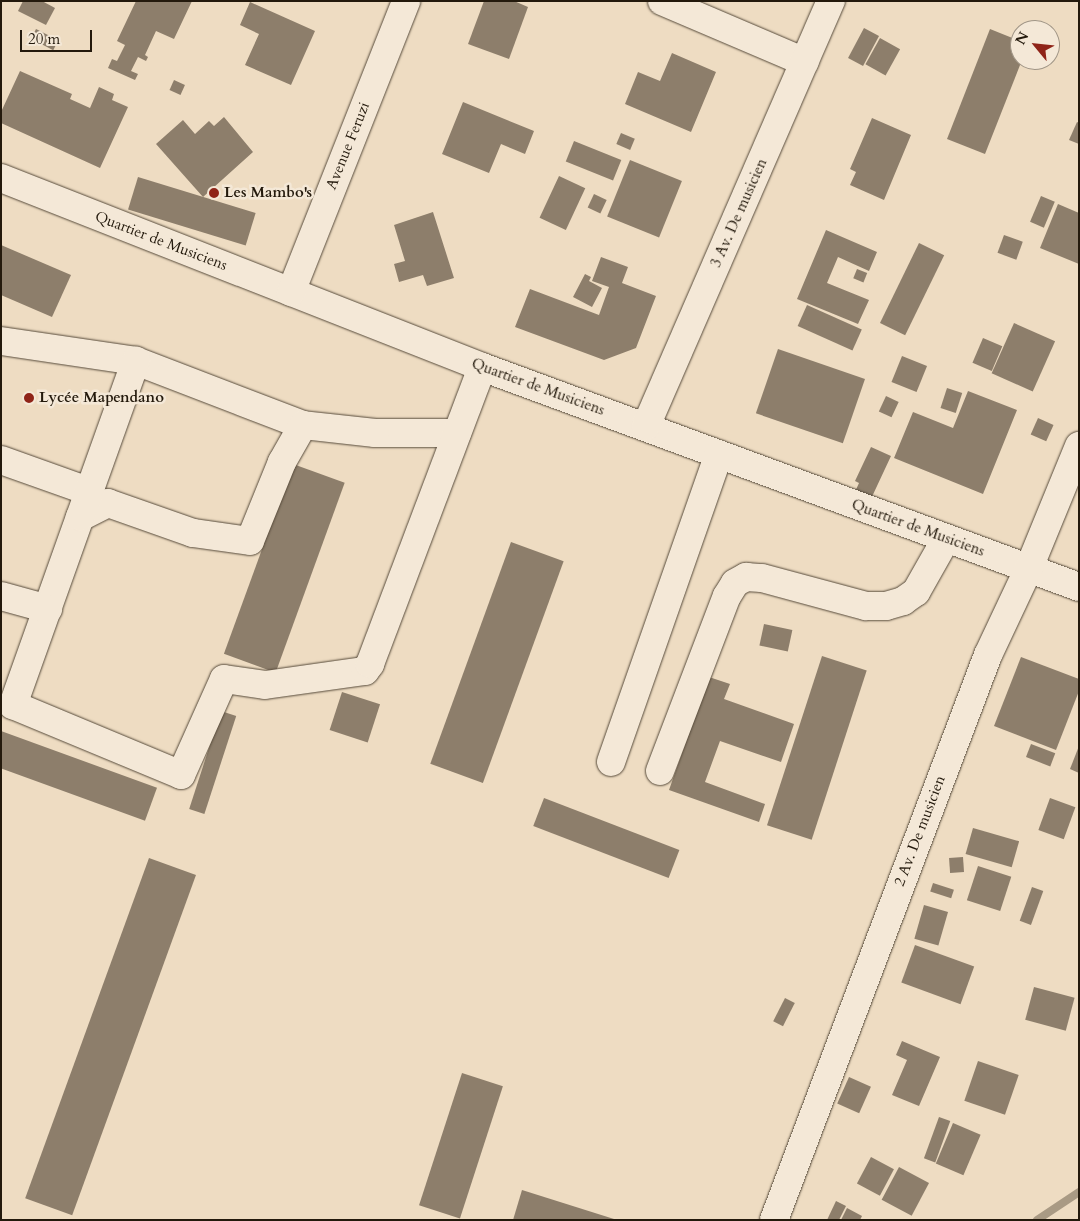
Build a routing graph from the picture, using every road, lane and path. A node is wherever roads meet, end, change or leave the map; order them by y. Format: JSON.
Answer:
{"nodes":[{"id":1,"x":406,"y":1,"type":"edge"},
{"id":2,"x":662,"y":1,"type":"edge"},
{"id":3,"x":831,"y":1,"type":"edge"},
{"id":4,"x":805,"y":62,"type":"junction"},
{"id":5,"x":1,"y":178,"type":"edge"},
{"id":6,"x":291,"y":292,"type":"junction"},
{"id":7,"x":1,"y":340,"type":"edge"},
{"id":8,"x":136,"y":361,"type":"junction"},
{"id":9,"x":482,"y":367,"type":"junction"},
{"id":10,"x":302,"y":425,"type":"junction"},
{"id":11,"x":646,"y":426,"type":"junction"},
{"id":12,"x":457,"y":433,"type":"junction"},
{"id":13,"x":1079,"y":446,"type":"edge"},
{"id":14,"x":720,"y":454,"type":"junction"},
{"id":15,"x":1,"y":460,"type":"edge"},
{"id":16,"x":88,"y":491,"type":"junction"},
{"id":17,"x":80,"y":517,"type":"junction"},
{"id":18,"x":946,"y":538,"type":"junction"},
{"id":19,"x":1029,"y":568,"type":"junction"},
{"id":20,"x":1079,"y":586,"type":"edge"},
{"id":21,"x":1,"y":596,"type":"edge"},
{"id":22,"x":48,"y":608,"type":"junction"},
{"id":23,"x":611,"y":762,"type":"dead end"},
{"id":24,"x":660,"y":771,"type":"dead end"},
{"id":25,"x":774,"y":1220,"type":"edge"}],
"edges":[{"from":1,"to":6,"type":"street","name":"Avenue Feruzi"},
{"from":2,"to":4,"type":"street"},
{"from":3,"to":4,"type":"street","name":"3 Av. De musicien"},
{"from":4,"to":11,"type":"street","name":"3 Av. De musicien"},
{"from":5,"to":6,"type":"street","name":"Quartier de Musiciens"},
{"from":6,"to":9,"type":"street","name":"Quartier de Musiciens"},
{"from":7,"to":8,"type":"street"},
{"from":8,"to":10,"type":"street"},
{"from":8,"to":16,"type":"street"},
{"from":9,"to":11,"type":"street","name":"Quartier de Musiciens"},
{"from":9,"to":12,"type":"street"},
{"from":10,"to":12,"type":"street"},
{"from":10,"to":17,"type":"street"},
{"from":11,"to":14,"type":"street","name":"Quartier de Musiciens"},
{"from":12,"to":22,"type":"street"},
{"from":13,"to":19,"type":"street","name":"2 Av. De musicien"},
{"from":14,"to":18,"type":"street","name":"Quartier de Musiciens"},
{"from":14,"to":23,"type":"street"},
{"from":15,"to":16,"type":"street"},
{"from":16,"to":17,"type":"street"},
{"from":17,"to":22,"type":"street"},
{"from":18,"to":19,"type":"street","name":"Quartier de Musiciens"},
{"from":18,"to":24,"type":"street"},
{"from":19,"to":20,"type":"street","name":"Quartier de Musiciens"},
{"from":19,"to":25,"type":"street","name":"2 Av. De musicien"},
{"from":21,"to":22,"type":"street"}]}
